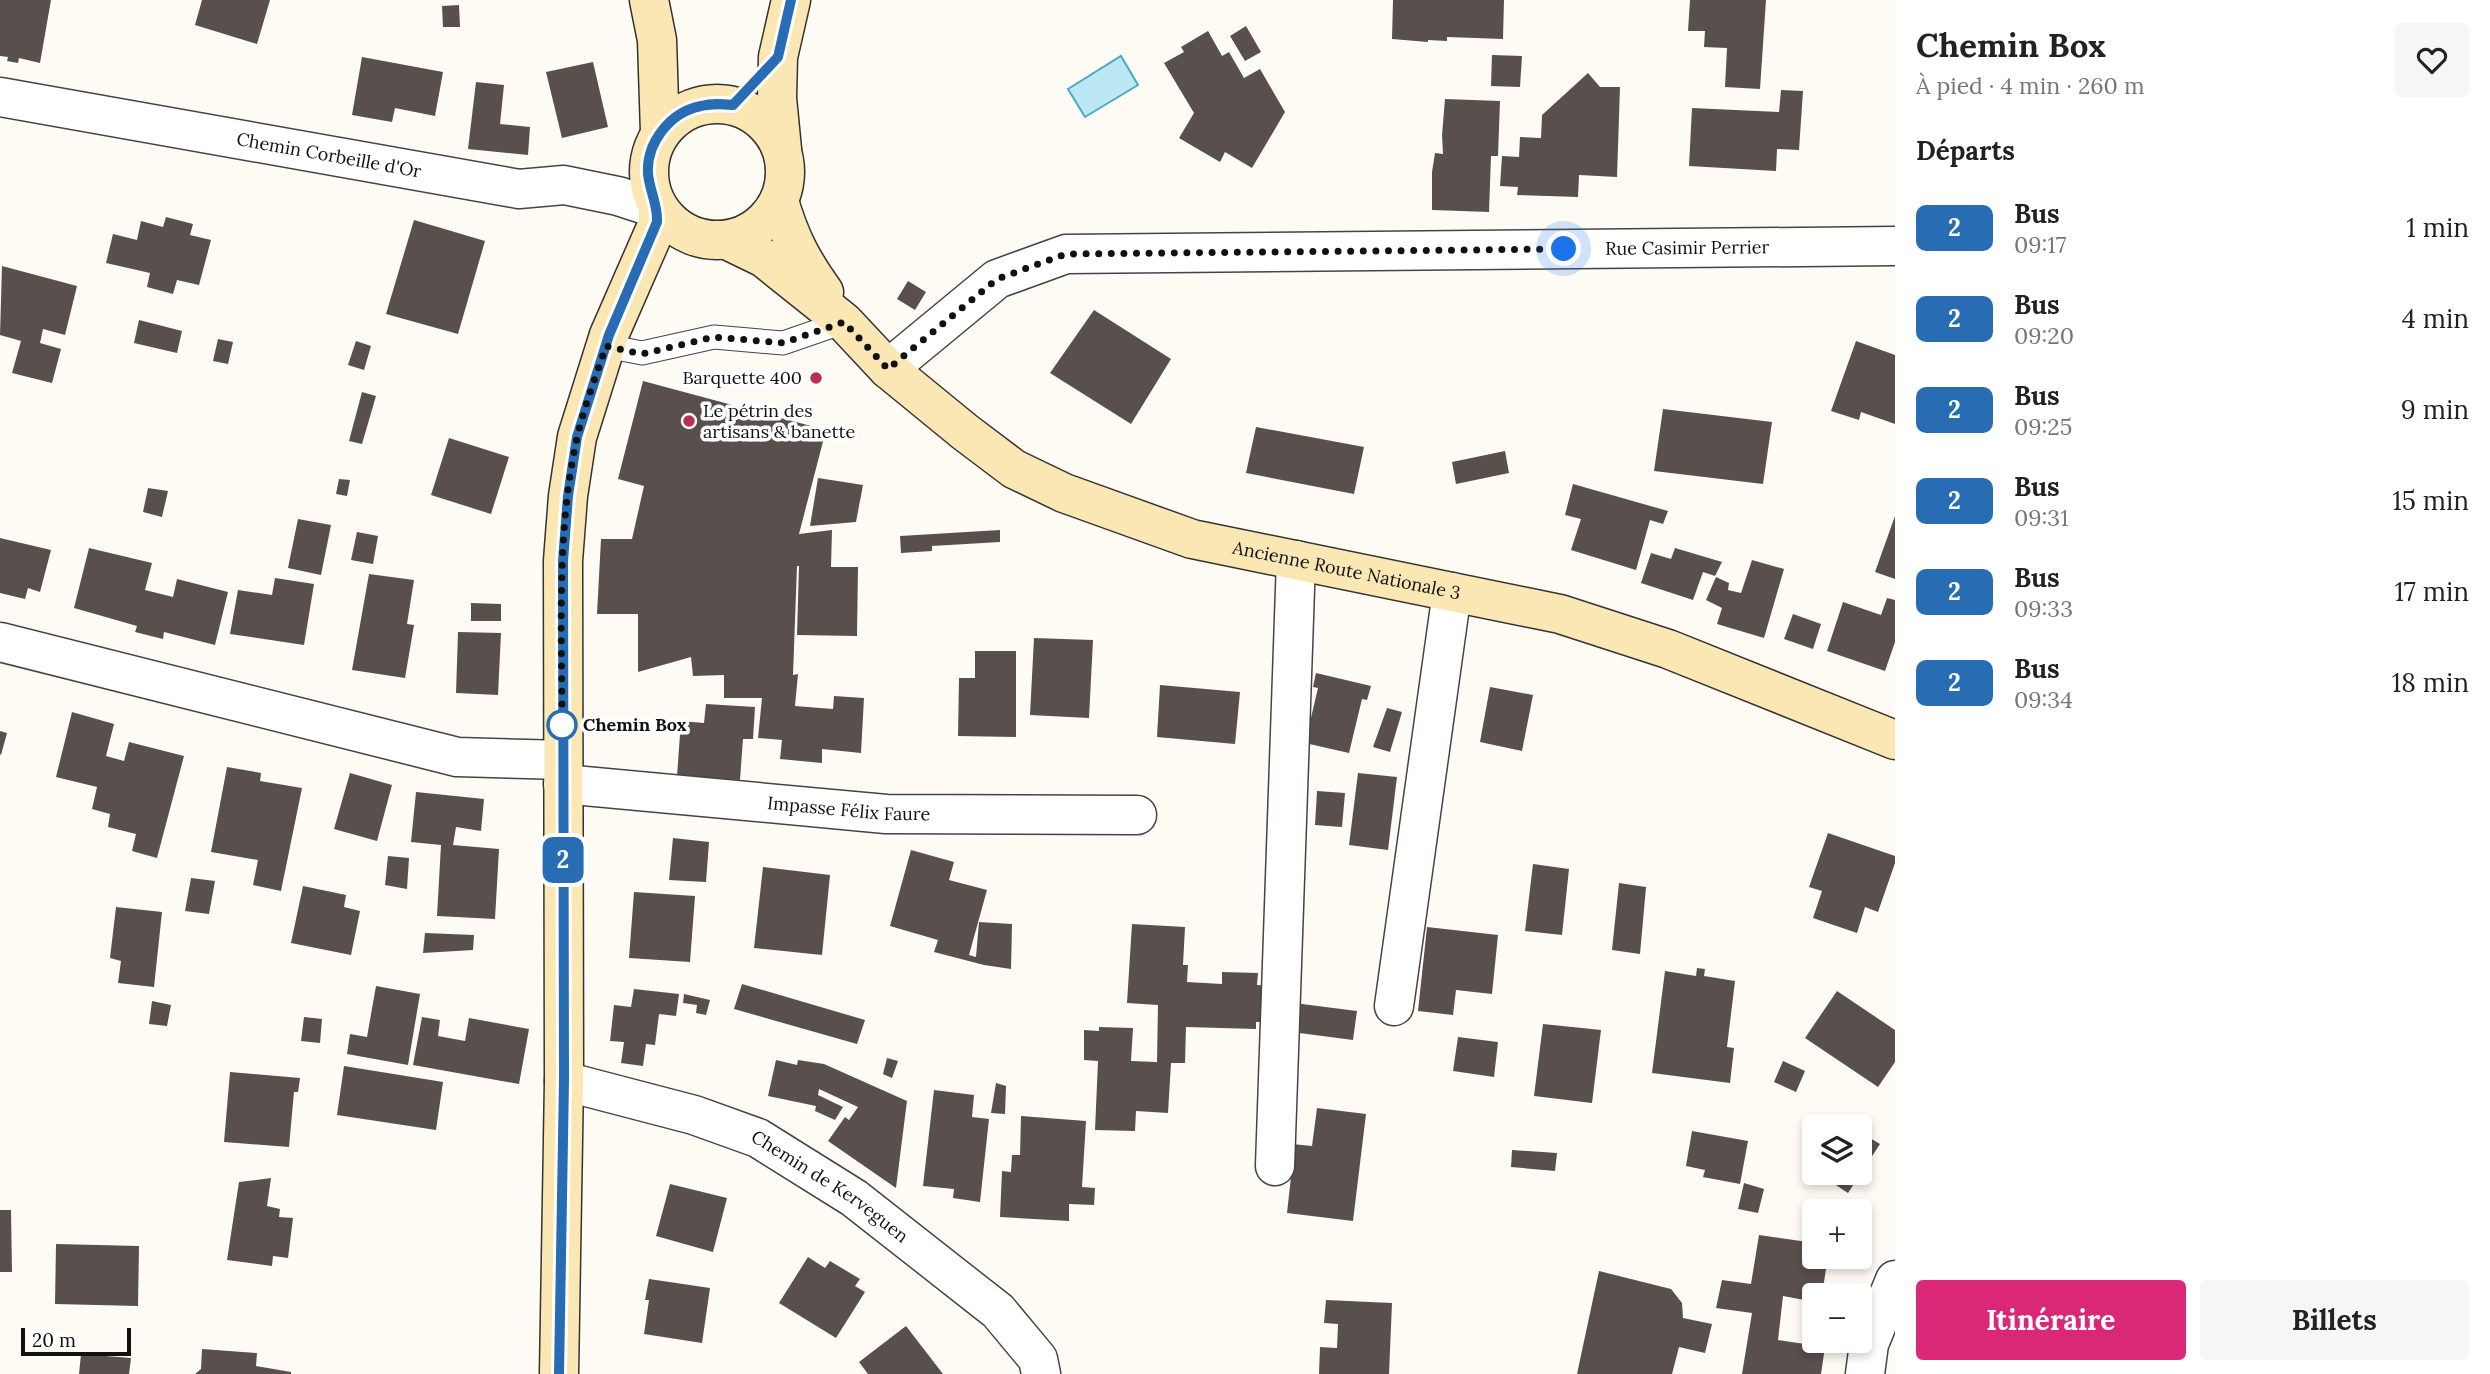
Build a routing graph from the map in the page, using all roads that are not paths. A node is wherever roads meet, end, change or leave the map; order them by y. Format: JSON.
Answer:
{"nodes":[{"id":1,"x":649,"y":0,"type":"edge"},
{"id":2,"x":791,"y":0,"type":"edge"},
{"id":3,"x":657,"y":40,"type":"junction"},
{"id":4,"x":778,"y":57,"type":"junction"},
{"id":5,"x":0,"y":97,"type":"edge"},
{"id":6,"x":724,"y":105,"type":"junction"},
{"id":7,"x":660,"y":133,"type":"junction"},
{"id":8,"x":782,"y":151,"type":"junction"},
{"id":9,"x":779,"y":201,"type":"junction"},
{"id":10,"x":658,"y":209,"type":"junction"},
{"id":11,"x":720,"y":241,"type":"junction"},
{"id":12,"x":1895,"y":246,"type":"edge"},
{"id":13,"x":844,"y":322,"type":"junction"},
{"id":14,"x":608,"y":340,"type":"junction"},
{"id":15,"x":888,"y":369,"type":"junction"},
{"id":16,"x":1296,"y":560,"type":"junction"},
{"id":17,"x":1452,"y":592,"type":"junction"},
{"id":18,"x":0,"y":642,"type":"edge"},
{"id":19,"x":1895,"y":740,"type":"edge"},
{"id":20,"x":563,"y":772,"type":"junction"},
{"id":21,"x":1137,"y":815,"type":"dead end"},
{"id":22,"x":1394,"y":1006,"type":"dead end"},
{"id":23,"x":564,"y":1080,"type":"junction"},
{"id":24,"x":1275,"y":1166,"type":"dead end"},
{"id":25,"x":1895,"y":1280,"type":"edge"},
{"id":26,"x":559,"y":1374,"type":"edge"},
{"id":27,"x":1041,"y":1374,"type":"edge"},
{"id":28,"x":1865,"y":1374,"type":"edge"}],
"edges":[{"from":1,"to":3,"type":"main road"},
{"from":2,"to":4,"type":"main road"},
{"from":3,"to":6,"type":"main road"},
{"from":3,"to":7,"type":"main road"},
{"from":4,"to":6,"type":"main road"},
{"from":4,"to":8,"type":"main road"},
{"from":5,"to":10,"type":"street","name":"Chemin Corbeille d'Or"},
{"from":6,"to":7,"type":"main road"},
{"from":6,"to":8,"type":"main road"},
{"from":7,"to":10,"type":"main road"},
{"from":8,"to":9,"type":"main road"},
{"from":9,"to":11,"type":"main road"},
{"from":9,"to":13,"type":"main road","name":"Ancienne Route Nationale 3"},
{"from":10,"to":11,"type":"main road"},
{"from":10,"to":14,"type":"main road"},
{"from":11,"to":13,"type":"main road","name":"Ancienne Route Nationale 3"},
{"from":11,"to":14,"type":"main road"},
{"from":12,"to":15,"type":"street","name":"Rue Casimir Perrier"},
{"from":13,"to":14,"type":"lane"},
{"from":13,"to":15,"type":"main road","name":"Ancienne Route Nationale 3"},
{"from":14,"to":20,"type":"main road"},
{"from":15,"to":16,"type":"main road","name":"Ancienne Route Nationale 3"},
{"from":16,"to":17,"type":"main road","name":"Ancienne Route Nationale 3"},
{"from":16,"to":24,"type":"street"},
{"from":17,"to":19,"type":"main road","name":"Ancienne Route Nationale 3"},
{"from":17,"to":22,"type":"street"},
{"from":18,"to":20,"type":"street"},
{"from":20,"to":21,"type":"street","name":"Impasse Félix Faure"},
{"from":20,"to":23,"type":"main road"},
{"from":23,"to":26,"type":"main road"},
{"from":23,"to":27,"type":"street","name":"Chemin de Kerveguen"},
{"from":25,"to":28,"type":"street"}]}
